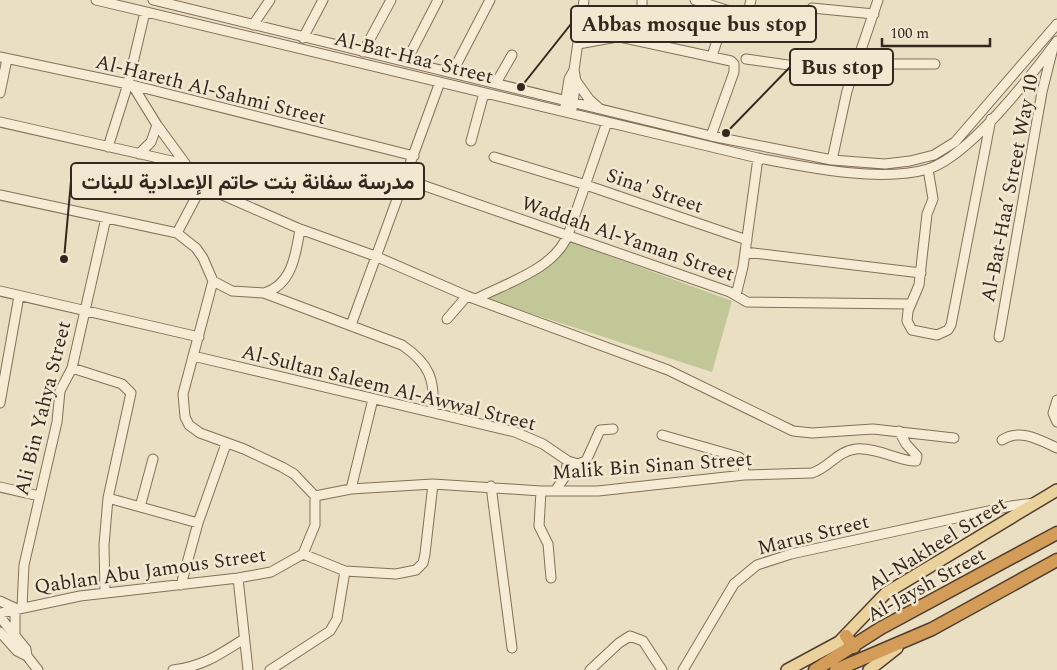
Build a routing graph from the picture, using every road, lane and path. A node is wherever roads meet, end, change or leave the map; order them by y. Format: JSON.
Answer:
{"nodes":[{"id":1,"x":96,"y":0,"type":"edge"},
{"id":2,"x":153,"y":0,"type":"edge"},
{"id":3,"x":194,"y":0,"type":"edge"},
{"id":4,"x":270,"y":0,"type":"edge"},
{"id":5,"x":323,"y":0,"type":"edge"},
{"id":6,"x":391,"y":0,"type":"edge"},
{"id":7,"x":438,"y":0,"type":"edge"},
{"id":8,"x":490,"y":0,"type":"edge"},
{"id":9,"x":642,"y":0,"type":"edge"},
{"id":10,"x":695,"y":0,"type":"edge"},
{"id":11,"x":751,"y":0,"type":"edge"},
{"id":12,"x":878,"y":0,"type":"edge"},
{"id":13,"x":582,"y":1,"type":"edge"},
{"id":14,"x":812,"y":8,"type":"dead end"},
{"id":15,"x":188,"y":9,"type":"junction"},
{"id":16,"x":727,"y":10,"type":"junction"},
{"id":17,"x":145,"y":12,"type":"junction"},
{"id":18,"x":874,"y":14,"type":"junction"},
{"id":19,"x":1057,"y":24,"type":"edge"},
{"id":20,"x":253,"y":25,"type":"junction"},
{"id":21,"x":580,"y":28,"type":"junction"},
{"id":22,"x":620,"y":37,"type":"junction"},
{"id":23,"x":303,"y":38,"type":"junction"},
{"id":24,"x":643,"y":42,"type":"junction"},
{"id":25,"x":1055,"y":43,"type":"edge"},
{"id":26,"x":578,"y":44,"type":"junction"},
{"id":27,"x":363,"y":52,"type":"junction"},
{"id":28,"x":512,"y":55,"type":"dead end"},
{"id":29,"x":712,"y":56,"type":"junction"},
{"id":30,"x":4,"y":58,"type":"edge"},
{"id":31,"x":746,"y":59,"type":"dead end"},
{"id":32,"x":406,"y":62,"type":"junction"},
{"id":33,"x":856,"y":64,"type":"junction"},
{"id":34,"x":936,"y":64,"type":"dead end"},
{"id":35,"x":574,"y":70,"type":"junction"},
{"id":36,"x":452,"y":73,"type":"junction"},
{"id":37,"x":852,"y":74,"type":"junction"},
{"id":38,"x":576,"y":81,"type":"junction"},
{"id":39,"x":440,"y":82,"type":"junction"},
{"id":40,"x":496,"y":84,"type":"junction"},
{"id":41,"x":130,"y":85,"type":"junction"},
{"id":42,"x":0,"y":93,"type":"edge"},
{"id":43,"x":484,"y":93,"type":"junction"},
{"id":44,"x":569,"y":102,"type":"junction"},
{"id":45,"x":604,"y":111,"type":"junction"},
{"id":46,"x":567,"y":114,"type":"junction"},
{"id":47,"x":991,"y":119,"type":"junction"},
{"id":48,"x":0,"y":122,"type":"edge"},
{"id":49,"x":607,"y":122,"type":"junction"},
{"id":50,"x":157,"y":125,"type":"junction"},
{"id":51,"x":711,"y":136,"type":"junction"},
{"id":52,"x":471,"y":140,"type":"dead end"},
{"id":53,"x":108,"y":147,"type":"junction"},
{"id":54,"x":139,"y":154,"type":"junction"},
{"id":55,"x":414,"y":156,"type":"junction"},
{"id":56,"x":494,"y":157,"type":"dead end"},
{"id":57,"x":758,"y":158,"type":"junction"},
{"id":58,"x":836,"y":160,"type":"junction"},
{"id":59,"x":185,"y":164,"type":"junction"},
{"id":60,"x":928,"y":168,"type":"junction"},
{"id":61,"x":838,"y":171,"type":"junction"},
{"id":62,"x":405,"y":179,"type":"junction"},
{"id":63,"x":198,"y":181,"type":"junction"},
{"id":64,"x":586,"y":185,"type":"junction"},
{"id":65,"x":0,"y":195,"type":"edge"},
{"id":66,"x":106,"y":218,"type":"junction"},
{"id":67,"x":300,"y":229,"type":"junction"},
{"id":68,"x":177,"y":233,"type":"junction"},
{"id":69,"x":568,"y":235,"type":"junction"},
{"id":70,"x":747,"y":240,"type":"junction"},
{"id":71,"x":745,"y":252,"type":"junction"},
{"id":72,"x":376,"y":256,"type":"junction"},
{"id":73,"x":921,"y":273,"type":"junction"},
{"id":74,"x":213,"y":281,"type":"junction"},
{"id":75,"x":0,"y":291,"type":"edge"},
{"id":76,"x":264,"y":293,"type":"junction"},
{"id":77,"x":736,"y":295,"type":"junction"},
{"id":78,"x":19,"y":296,"type":"junction"},
{"id":79,"x":466,"y":296,"type":"junction"},
{"id":80,"x":476,"y":299,"type":"junction"},
{"id":81,"x":910,"y":304,"type":"junction"},
{"id":82,"x":84,"y":311,"type":"junction"},
{"id":83,"x":447,"y":319,"type":"dead end"},
{"id":84,"x":351,"y":325,"type":"junction"},
{"id":85,"x":199,"y":337,"type":"junction"},
{"id":86,"x":999,"y":337,"type":"dead end"},
{"id":87,"x":193,"y":356,"type":"junction"},
{"id":88,"x":72,"y":368,"type":"junction"},
{"id":89,"x":373,"y":398,"type":"junction"},
{"id":90,"x":1057,"y":400,"type":"edge"},
{"id":91,"x":0,"y":403,"type":"edge"},
{"id":92,"x":433,"y":412,"type":"junction"},
{"id":93,"x":1057,"y":422,"type":"edge"},
{"id":94,"x":612,"y":429,"type":"dead end"},
{"id":95,"x":899,"y":431,"type":"junction"},
{"id":96,"x":662,"y":435,"type":"dead end"},
{"id":97,"x":954,"y":438,"type":"dead end"},
{"id":98,"x":1002,"y":440,"type":"dead end"},
{"id":99,"x":226,"y":444,"type":"junction"},
{"id":100,"x":1057,"y":448,"type":"edge"},
{"id":101,"x":153,"y":460,"type":"dead end"},
{"id":102,"x":568,"y":461,"type":"junction"},
{"id":103,"x":744,"y":475,"type":"junction"},
{"id":104,"x":433,"y":484,"type":"junction"},
{"id":105,"x":491,"y":486,"type":"junction"},
{"id":106,"x":0,"y":487,"type":"edge"},
{"id":107,"x":350,"y":489,"type":"junction"},
{"id":108,"x":1057,"y":490,"type":"edge"},
{"id":109,"x":541,"y":491,"type":"junction"},
{"id":110,"x":555,"y":491,"type":"junction"},
{"id":111,"x":38,"y":496,"type":"junction"},
{"id":112,"x":315,"y":496,"type":"junction"},
{"id":113,"x":108,"y":498,"type":"junction"},
{"id":114,"x":1037,"y":503,"type":"junction"},
{"id":115,"x":140,"y":507,"type":"junction"},
{"id":116,"x":1004,"y":507,"type":"junction"},
{"id":117,"x":1011,"y":519,"type":"junction"},
{"id":118,"x":198,"y":523,"type":"junction"},
{"id":119,"x":1057,"y":533,"type":"edge"},
{"id":120,"x":303,"y":554,"type":"junction"},
{"id":121,"x":1057,"y":560,"type":"edge"},
{"id":122,"x":345,"y":571,"type":"junction"},
{"id":123,"x":238,"y":578,"type":"junction"},
{"id":124,"x":551,"y":578,"type":"dead end"},
{"id":125,"x":181,"y":585,"type":"junction"},
{"id":126,"x":105,"y":592,"type":"junction"},
{"id":127,"x":0,"y":601,"type":"edge"},
{"id":128,"x":18,"y":608,"type":"junction"},
{"id":129,"x":0,"y":613,"type":"edge"},
{"id":130,"x":0,"y":617,"type":"edge"},
{"id":131,"x":0,"y":632,"type":"edge"},
{"id":132,"x":15,"y":635,"type":"junction"},
{"id":133,"x":846,"y":636,"type":"junction"},
{"id":134,"x":910,"y":638,"type":"junction"},
{"id":135,"x":244,"y":639,"type":"junction"},
{"id":136,"x":854,"y":647,"type":"junction"},
{"id":137,"x":512,"y":648,"type":"dead end"},
{"id":138,"x":27,"y":656,"type":"junction"},
{"id":139,"x":659,"y":669,"type":"edge"},
{"id":140,"x":38,"y":670,"type":"edge"},
{"id":141,"x":173,"y":670,"type":"edge"},
{"id":142,"x":248,"y":670,"type":"edge"},
{"id":143,"x":270,"y":670,"type":"edge"},
{"id":144,"x":590,"y":670,"type":"edge"},
{"id":145,"x":683,"y":670,"type":"edge"},
{"id":146,"x":787,"y":670,"type":"edge"},
{"id":147,"x":815,"y":670,"type":"edge"},
{"id":148,"x":836,"y":670,"type":"edge"},
{"id":149,"x":869,"y":670,"type":"edge"}],
"edges":[{"from":1,"to":17,"type":"street","name":"Al-Bat-Haa’ Street"},
{"from":2,"to":15,"type":"street","name":"Al-Bat-Haa’ Street"},
{"from":3,"to":15,"type":"street"},
{"from":4,"to":20,"type":"street"},
{"from":5,"to":23,"type":"street"},
{"from":6,"to":27,"type":"street"},
{"from":7,"to":32,"type":"street"},
{"from":8,"to":36,"type":"street"},
{"from":9,"to":24,"type":"street"},
{"from":10,"to":16,"type":"street"},
{"from":11,"to":16,"type":"street"},
{"from":12,"to":18,"type":"street"},
{"from":13,"to":21,"type":"street"},
{"from":14,"to":18,"type":"street"},
{"from":15,"to":20,"type":"street","name":"Al-Bat-Haa’ Street"},
{"from":16,"to":29,"type":"street"},
{"from":17,"to":39,"type":"street","name":"Al-Bat-Haa’ Street"},
{"from":17,"to":41,"type":"street"},
{"from":18,"to":33,"type":"street"},
{"from":19,"to":58,"type":"street","name":"Al-Bat-Haa’ Street"},
{"from":20,"to":23,"type":"street","name":"Al-Bat-Haa’ Street"},
{"from":21,"to":22,"type":"street"},
{"from":21,"to":26,"type":"street"},
{"from":22,"to":24,"type":"street"},
{"from":22,"to":26,"type":"street"},
{"from":23,"to":27,"type":"street","name":"Al-Bat-Haa’ Street"},
{"from":24,"to":29,"type":"street"},
{"from":25,"to":47,"type":"street","name":"Al-Bat-Haa’ Street"},
{"from":25,"to":86,"type":"street","name":"Al-Bat-Haa’ Street Way 10"},
{"from":26,"to":35,"type":"street"},
{"from":27,"to":32,"type":"street","name":"Al-Bat-Haa’ Street"},
{"from":28,"to":40,"type":"street"},
{"from":29,"to":51,"type":"street"},
{"from":30,"to":41,"type":"street","name":"Al-Hareth Al-Sahmi Street"},
{"from":30,"to":42,"type":"street"},
{"from":31,"to":37,"type":"street"},
{"from":32,"to":36,"type":"street","name":"Al-Bat-Haa’ Street"},
{"from":33,"to":34,"type":"street"},
{"from":33,"to":37,"type":"street"},
{"from":35,"to":38,"type":"street"},
{"from":35,"to":44,"type":"street"},
{"from":36,"to":40,"type":"street","name":"Al-Bat-Haa’ Street"},
{"from":37,"to":58,"type":"street"},
{"from":38,"to":44,"type":"street"},
{"from":38,"to":45,"type":"street"},
{"from":39,"to":43,"type":"street","name":"Al-Bat-Haa’ Street"},
{"from":39,"to":55,"type":"street"},
{"from":40,"to":44,"type":"street","name":"Al-Bat-Haa’ Street"},
{"from":41,"to":50,"type":"street"},
{"from":41,"to":53,"type":"street"},
{"from":41,"to":55,"type":"street","name":"Al-Hareth Al-Sahmi Street"},
{"from":43,"to":46,"type":"street","name":"Al-Bat-Haa’ Street"},
{"from":43,"to":52,"type":"street"},
{"from":44,"to":45,"type":"street","name":"Al-Bat-Haa’ Street"},
{"from":44,"to":46,"type":"street"},
{"from":45,"to":51,"type":"street","name":"Al-Bat-Haa’ Street"},
{"from":46,"to":49,"type":"street","name":"Al-Bat-Haa’ Street"},
{"from":47,"to":60,"type":"street","name":"Al-Bat-Haa’ Street"},
{"from":47,"to":81,"type":"street"},
{"from":48,"to":53,"type":"street"},
{"from":49,"to":57,"type":"street","name":"Al-Bat-Haa’ Street"},
{"from":49,"to":64,"type":"street","name":"Sina' Street"},
{"from":50,"to":54,"type":"street"},
{"from":50,"to":59,"type":"street"},
{"from":51,"to":58,"type":"street","name":"Al-Bat-Haa’ Street"},
{"from":53,"to":54,"type":"street"},
{"from":54,"to":59,"type":"street"},
{"from":55,"to":62,"type":"street"},
{"from":56,"to":64,"type":"street"},
{"from":57,"to":61,"type":"street","name":"Al-Bat-Haa’ Street"},
{"from":57,"to":70,"type":"street","name":"Waddah Al-Yaman Street"},
{"from":58,"to":61,"type":"street"},
{"from":59,"to":63,"type":"street"},
{"from":60,"to":61,"type":"street","name":"Al-Bat-Haa’ Street"},
{"from":60,"to":73,"type":"street"},
{"from":62,"to":69,"type":"street","name":"Waddah Al-Yaman Street"},
{"from":62,"to":72,"type":"street"},
{"from":63,"to":67,"type":"street"},
{"from":63,"to":68,"type":"street"},
{"from":64,"to":69,"type":"street"},
{"from":64,"to":70,"type":"street","name":"Sina' Street"},
{"from":65,"to":66,"type":"street"},
{"from":66,"to":68,"type":"street"},
{"from":66,"to":82,"type":"street","name":"Ali Bin Yahya Street"},
{"from":67,"to":72,"type":"street"},
{"from":67,"to":76,"type":"street"},
{"from":68,"to":74,"type":"street"},
{"from":69,"to":77,"type":"street","name":"Waddah Al-Yaman Street"},
{"from":69,"to":80,"type":"street"},
{"from":70,"to":71,"type":"street","name":"Waddah Al-Yaman Street"},
{"from":71,"to":73,"type":"street"},
{"from":71,"to":77,"type":"street","name":"Waddah Al-Yaman Street"},
{"from":72,"to":79,"type":"street"},
{"from":72,"to":84,"type":"street"},
{"from":73,"to":81,"type":"street"},
{"from":74,"to":76,"type":"street"},
{"from":74,"to":85,"type":"street"},
{"from":75,"to":78,"type":"street"},
{"from":76,"to":84,"type":"street"},
{"from":77,"to":81,"type":"street"},
{"from":78,"to":82,"type":"street"},
{"from":78,"to":91,"type":"street"},
{"from":79,"to":80,"type":"street"},
{"from":79,"to":83,"type":"street"},
{"from":80,"to":95,"type":"street"},
{"from":82,"to":85,"type":"street"},
{"from":82,"to":88,"type":"street","name":"Ali Bin Yahya Street"},
{"from":84,"to":92,"type":"street"},
{"from":85,"to":87,"type":"street"},
{"from":87,"to":89,"type":"street","name":"Al-Sultan Saleem Al-Awwal Street"},
{"from":87,"to":99,"type":"street"},
{"from":88,"to":111,"type":"street","name":"Ali Bin Yahya Street"},
{"from":88,"to":113,"type":"street"},
{"from":89,"to":92,"type":"street","name":"Al-Sultan Saleem Al-Awwal Street"},
{"from":89,"to":107,"type":"street"},
{"from":90,"to":93,"type":"street"},
{"from":92,"to":102,"type":"street","name":"Al-Sultan Saleem Al-Awwal Street"},
{"from":94,"to":102,"type":"street"},
{"from":95,"to":97,"type":"street"},
{"from":95,"to":103,"type":"street","name":"Malik Bin Sinan Street"},
{"from":96,"to":103,"type":"street"},
{"from":98,"to":100,"type":"street"},
{"from":99,"to":112,"type":"street"},
{"from":99,"to":118,"type":"street"},
{"from":101,"to":115,"type":"street"},
{"from":102,"to":110,"type":"street"},
{"from":103,"to":110,"type":"street","name":"Malik Bin Sinan Street"},
{"from":104,"to":105,"type":"street","name":"Malik Bin Sinan Street"},
{"from":104,"to":107,"type":"street","name":"Malik Bin Sinan Street"},
{"from":104,"to":122,"type":"street"},
{"from":105,"to":109,"type":"street","name":"Malik Bin Sinan Street"},
{"from":105,"to":137,"type":"street"},
{"from":106,"to":111,"type":"street"},
{"from":107,"to":112,"type":"street","name":"Malik Bin Sinan Street"},
{"from":108,"to":114,"type":"main road","name":"Al-Nakheel Street"},
{"from":109,"to":110,"type":"street","name":"Malik Bin Sinan Street"},
{"from":109,"to":124,"type":"street"},
{"from":111,"to":128,"type":"street","name":"Ali Bin Yahya Street"},
{"from":112,"to":120,"type":"street"},
{"from":113,"to":115,"type":"street"},
{"from":113,"to":126,"type":"street"},
{"from":114,"to":116,"type":"street","name":"Marus Street"},
{"from":114,"to":117,"type":"main road","name":"Al-Nakheel Street"},
{"from":115,"to":118,"type":"street"},
{"from":116,"to":117,"type":"street"},
{"from":116,"to":145,"type":"street","name":"Marus Street"},
{"from":117,"to":133,"type":"main road","name":"Al-Nakheel Street"},
{"from":118,"to":125,"type":"street"},
{"from":119,"to":136,"type":"highway","name":"Al-Jaysh Street"},
{"from":120,"to":122,"type":"street"},
{"from":120,"to":123,"type":"street","name":"Qablan Abu Jamous Street"},
{"from":121,"to":134,"type":"highway","name":"Al-Jaysh Street"},
{"from":122,"to":143,"type":"street"},
{"from":123,"to":125,"type":"street","name":"Qablan Abu Jamous Street"},
{"from":123,"to":135,"type":"street"},
{"from":125,"to":126,"type":"street","name":"Qablan Abu Jamous Street"},
{"from":126,"to":128,"type":"street","name":"Qablan Abu Jamous Street"},
{"from":127,"to":128,"type":"street"},
{"from":128,"to":129,"type":"street","name":"Qablan Abu Jamous Street"},
{"from":128,"to":132,"type":"street","name":"Ali Bin Yahya Street"},
{"from":130,"to":132,"type":"street"},
{"from":131,"to":138,"type":"street"},
{"from":132,"to":138,"type":"street"},
{"from":133,"to":136,"type":"highway"},
{"from":133,"to":146,"type":"main road","name":"Al-Nakheel Street"},
{"from":134,"to":148,"type":"highway","name":"Al-Jaysh Street"},
{"from":134,"to":149,"type":"main road"},
{"from":135,"to":141,"type":"street"},
{"from":135,"to":142,"type":"street"},
{"from":136,"to":147,"type":"highway","name":"Al-Jaysh Street"},
{"from":138,"to":140,"type":"street"},
{"from":139,"to":144,"type":"street"}]}
